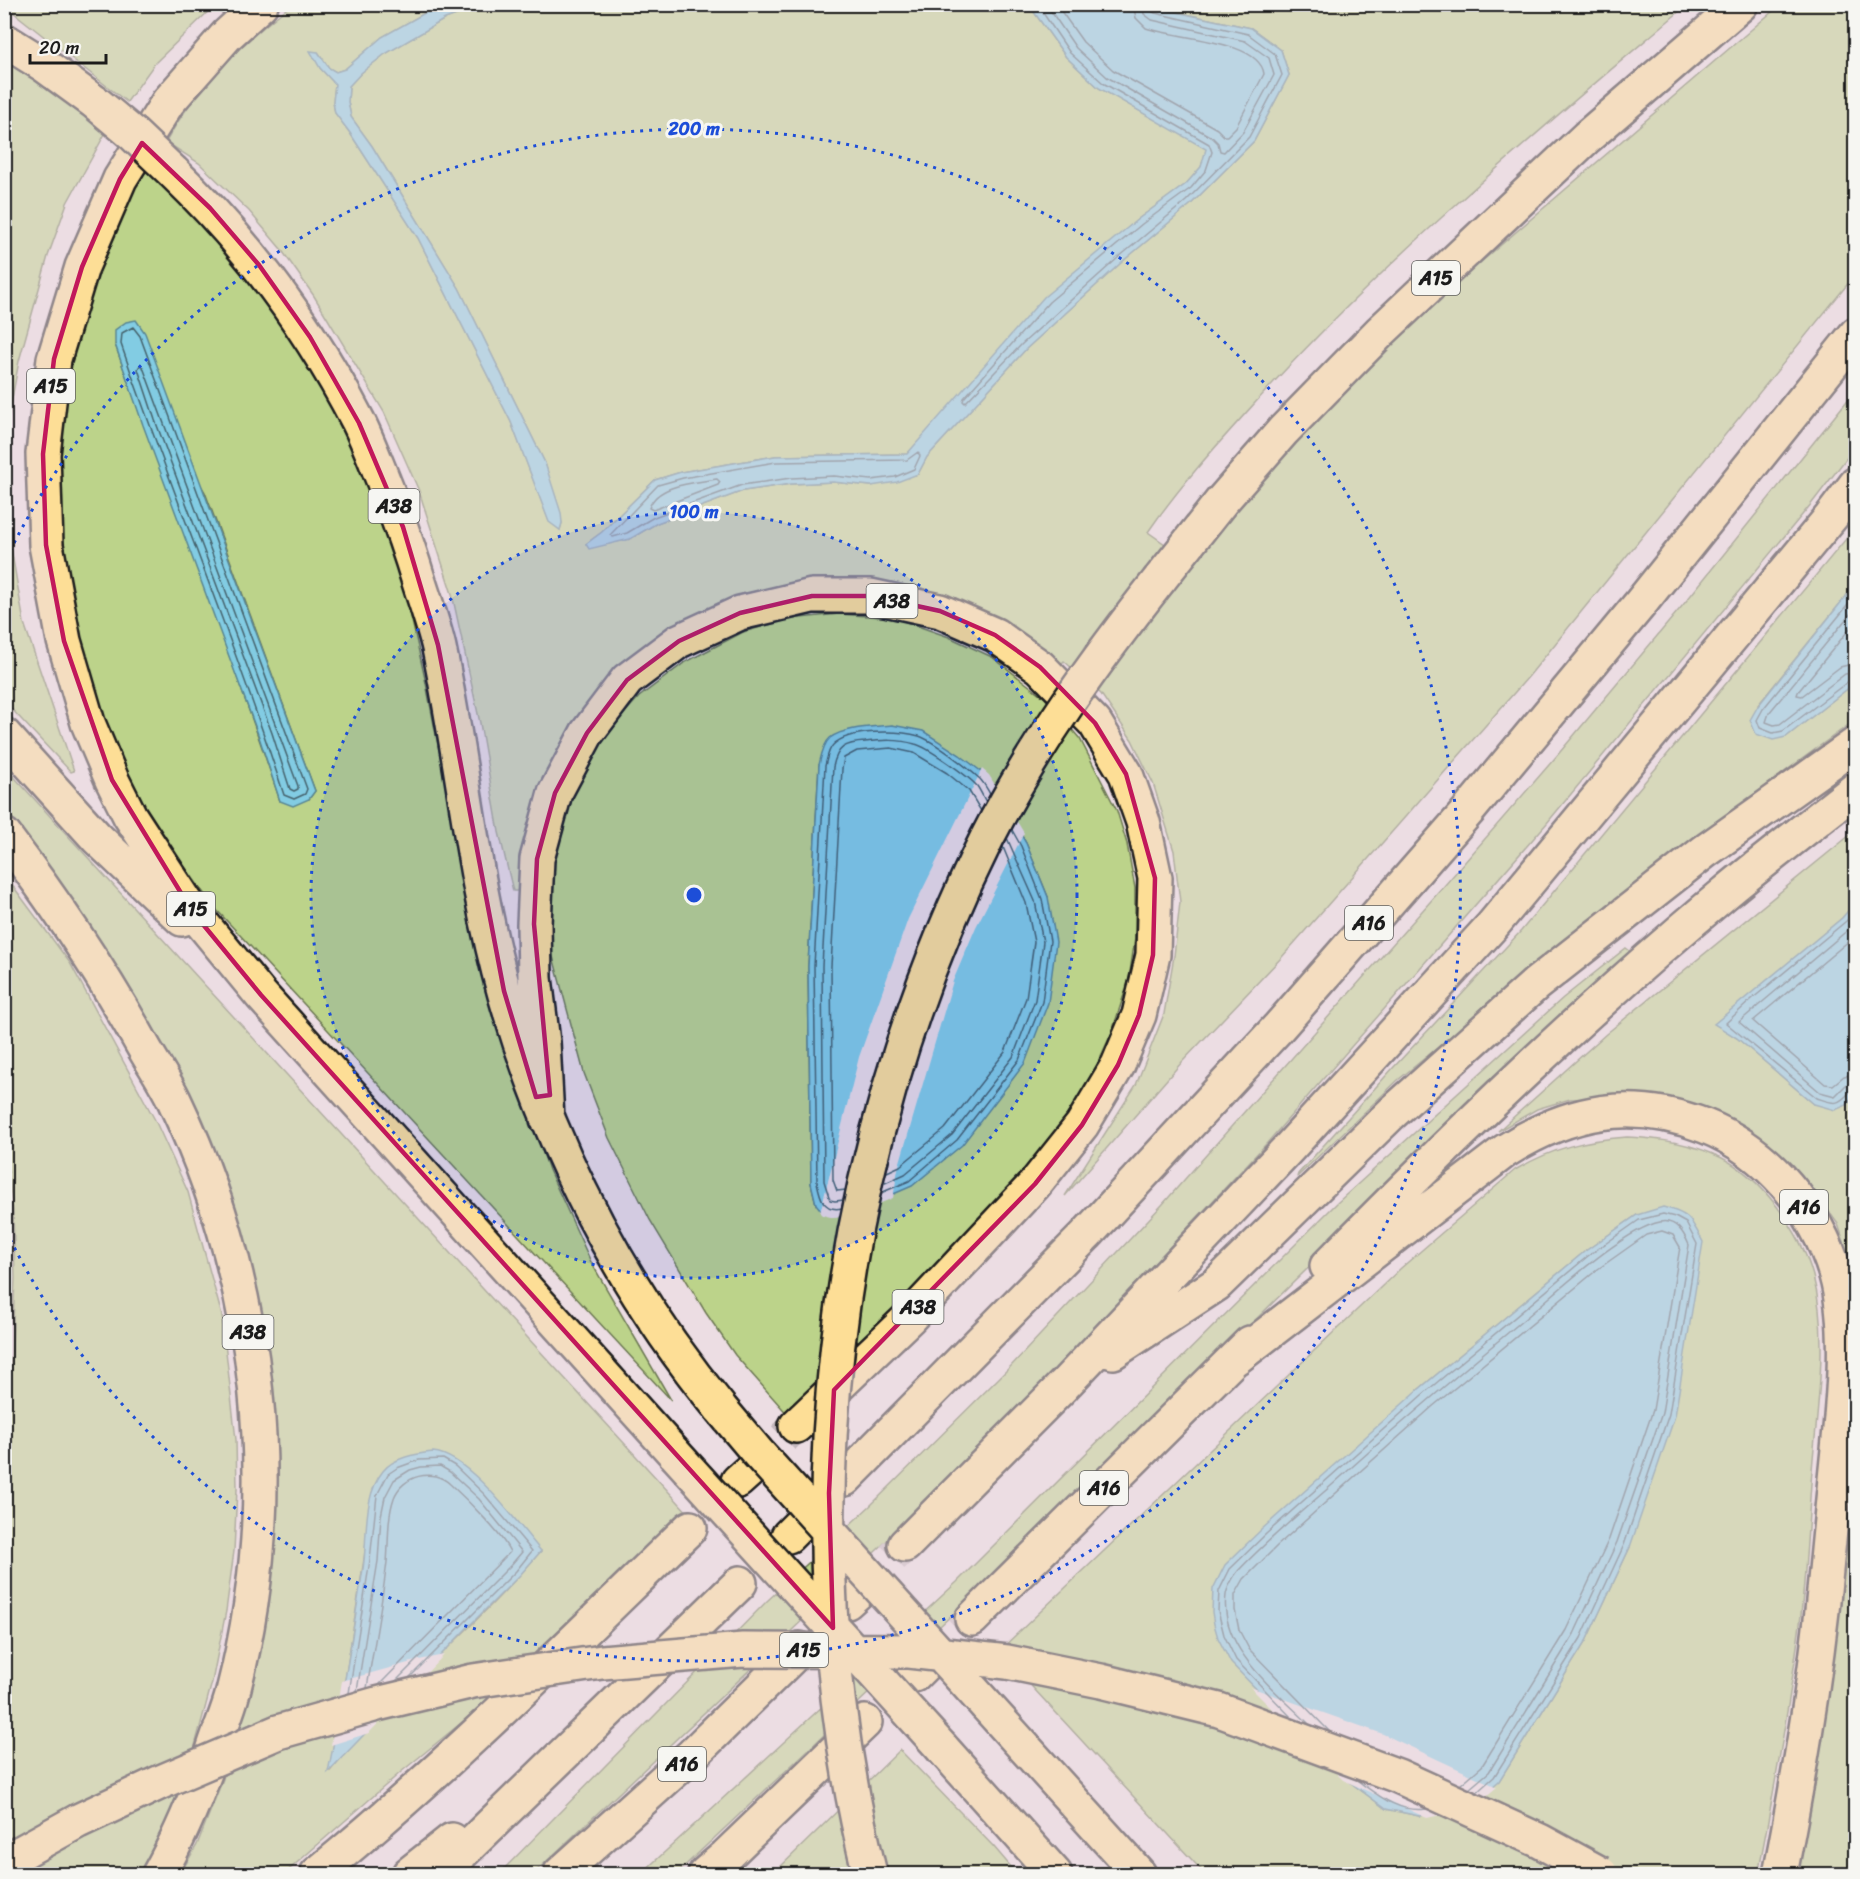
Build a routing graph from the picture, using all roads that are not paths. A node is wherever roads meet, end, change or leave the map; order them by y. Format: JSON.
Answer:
{"nodes":[{"id":1,"x":261,"y":4,"type":"edge"},
{"id":2,"x":1741,"y":4,"type":"edge"},
{"id":3,"x":4,"y":40,"type":"edge"},
{"id":4,"x":1856,"y":334,"type":"edge"},
{"id":5,"x":1856,"y":484,"type":"edge"},
{"id":6,"x":4,"y":735,"type":"edge"},
{"id":7,"x":1856,"y":744,"type":"edge"},
{"id":8,"x":1856,"y":789,"type":"edge"},
{"id":9,"x":4,"y":835,"type":"edge"},
{"id":10,"x":261,"y":995,"type":"junction"},
{"id":11,"x":547,"y":1119,"type":"junction"},
{"id":12,"x":1236,"y":1358,"type":"junction"},
{"id":13,"x":1064,"y":1384,"type":"junction"},
{"id":14,"x":796,"y":1426,"type":"tunnel mouth"},
{"id":15,"x":845,"y":1479,"type":"dead end"},
{"id":16,"x":690,"y":1528,"type":"dead end"},
{"id":17,"x":793,"y":1535,"type":"junction"},
{"id":18,"x":905,"y":1545,"type":"tunnel mouth"},
{"id":19,"x":740,"y":1583,"type":"dead end"},
{"id":20,"x":972,"y":1619,"type":"tunnel mouth"},
{"id":21,"x":800,"y":1649,"type":"dead end"},
{"id":22,"x":865,"y":1722,"type":"dead end"},
{"id":23,"x":587,"y":1732,"type":"junction"},
{"id":24,"x":4,"y":1862,"type":"edge"},
{"id":25,"x":714,"y":1868,"type":"edge"},
{"id":26,"x":159,"y":1875,"type":"edge"},
{"id":27,"x":317,"y":1875,"type":"edge"},
{"id":28,"x":409,"y":1875,"type":"edge"},
{"id":29,"x":440,"y":1875,"type":"edge"},
{"id":30,"x":560,"y":1875,"type":"edge"},
{"id":31,"x":870,"y":1875,"type":"edge"},
{"id":32,"x":1055,"y":1875,"type":"edge"},
{"id":33,"x":1139,"y":1875,"type":"edge"},
{"id":34,"x":1601,"y":1875,"type":"edge"},
{"id":35,"x":1780,"y":1875,"type":"edge"}],
"edges":[{"from":1,"to":10,"type":"highway","number":"A15"},
{"from":2,"to":31,"type":"highway","number":"A15","bridge":true},
{"from":3,"to":11,"type":"highway","number":"A38","bridge":true},
{"from":4,"to":15,"type":"highway","number":"A16"},
{"from":5,"to":13,"type":"highway"},
{"from":6,"to":10,"type":"highway"},
{"from":7,"to":13,"type":"highway"},
{"from":8,"to":12,"type":"highway","number":"A16"},
{"from":9,"to":26,"type":"highway","number":"A38"},
{"from":10,"to":17,"type":"highway","bridge":true},
{"from":11,"to":14,"type":"highway","number":"A38"},
{"from":11,"to":17,"type":"highway","number":"A38","bridge":true},
{"from":12,"to":20,"type":"highway","number":"A16"},
{"from":12,"to":35,"type":"highway","number":"A16"},
{"from":13,"to":18,"type":"highway"},
{"from":16,"to":27,"type":"highway"},
{"from":17,"to":32,"type":"highway","number":"A15","bridge":true},
{"from":17,"to":33,"type":"highway","bridge":true},
{"from":19,"to":23,"type":"highway"},
{"from":21,"to":30,"type":"highway","number":"A16"},
{"from":22,"to":25,"type":"highway"},
{"from":23,"to":28,"type":"highway"},
{"from":23,"to":29,"type":"highway"},
{"from":24,"to":34,"type":"highway","number":"A15","bridge":true}]}
